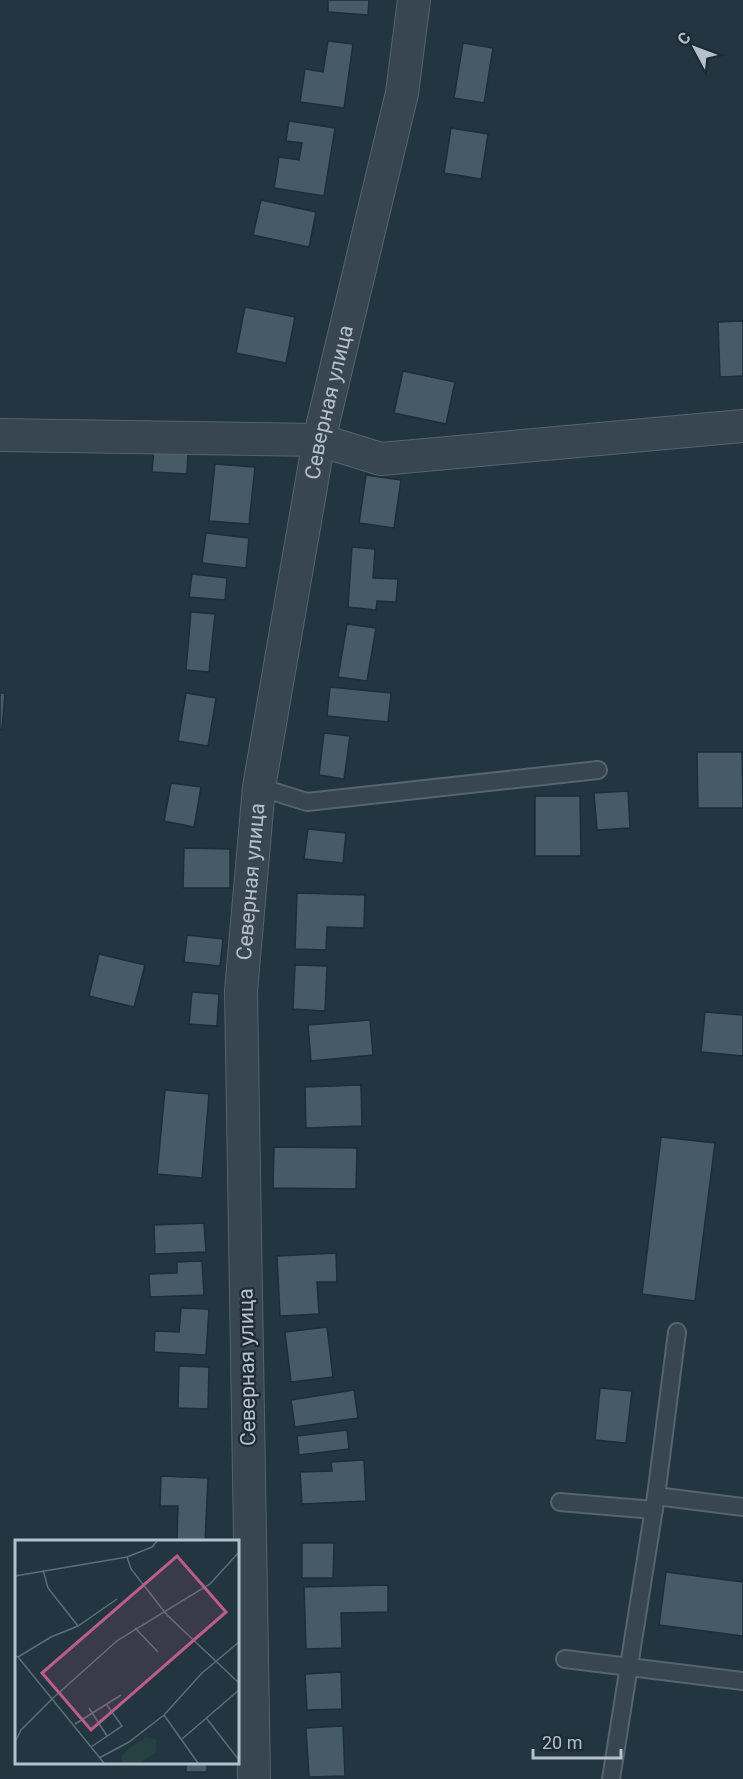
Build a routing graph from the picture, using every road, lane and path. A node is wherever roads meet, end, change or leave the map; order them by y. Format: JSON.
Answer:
{"nodes":[{"id":1,"x":414,"y":0,"type":"edge"},
{"id":2,"x":743,"y":426,"type":"edge"},
{"id":3,"x":0,"y":435,"type":"edge"},
{"id":4,"x":319,"y":440,"type":"junction"},
{"id":5,"x":598,"y":770,"type":"dead end"},
{"id":6,"x":259,"y":787,"type":"junction"},
{"id":7,"x":677,"y":1332,"type":"dead end"},
{"id":8,"x":560,"y":1502,"type":"dead end"},
{"id":9,"x":655,"y":1503,"type":"junction"},
{"id":10,"x":743,"y":1507,"type":"edge"},
{"id":11,"x":565,"y":1659,"type":"dead end"},
{"id":12,"x":629,"y":1667,"type":"junction"},
{"id":13,"x":743,"y":1681,"type":"edge"},
{"id":14,"x":254,"y":1779,"type":"edge"},
{"id":15,"x":611,"y":1779,"type":"edge"}],
"edges":[{"from":1,"to":4,"type":"street","name":"Северная улица"},
{"from":2,"to":4,"type":"street"},
{"from":3,"to":4,"type":"street"},
{"from":4,"to":6,"type":"street","name":"Северная улица"},
{"from":5,"to":6,"type":"lane"},
{"from":6,"to":14,"type":"street","name":"Северная улица"},
{"from":7,"to":9,"type":"lane"},
{"from":8,"to":9,"type":"lane"},
{"from":9,"to":10,"type":"lane"},
{"from":9,"to":12,"type":"lane"},
{"from":11,"to":12,"type":"lane"},
{"from":12,"to":13,"type":"lane"},
{"from":12,"to":15,"type":"lane"}]}
